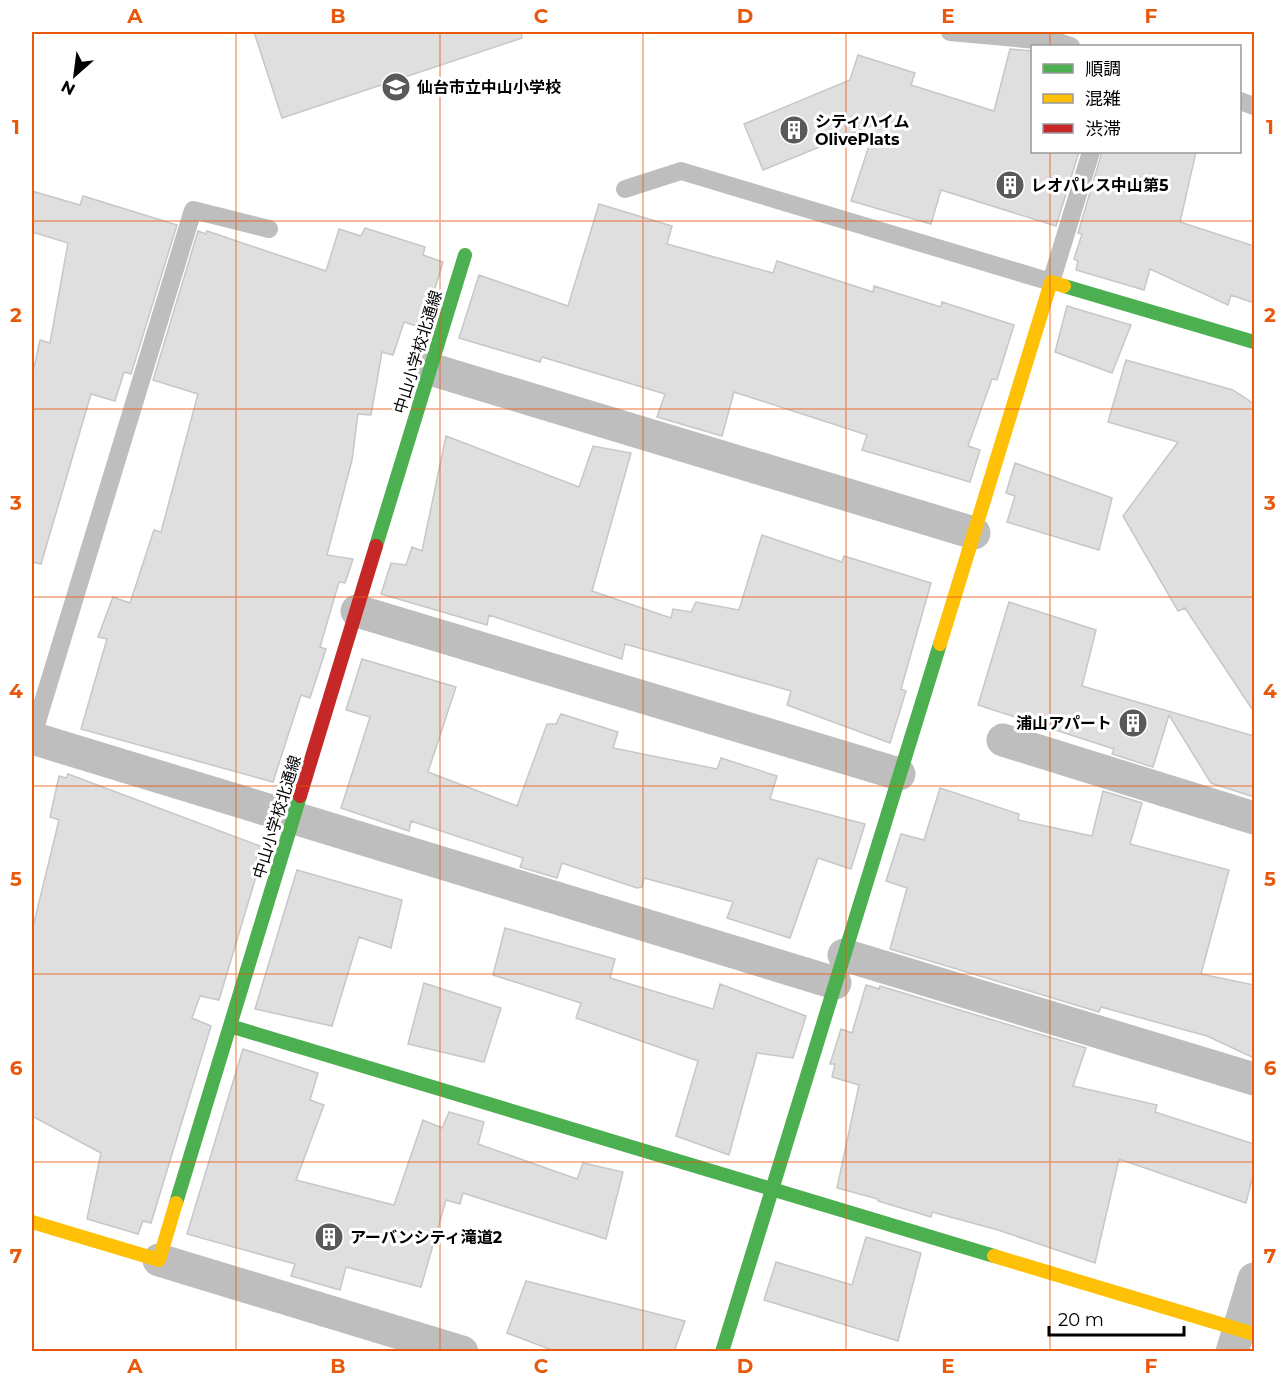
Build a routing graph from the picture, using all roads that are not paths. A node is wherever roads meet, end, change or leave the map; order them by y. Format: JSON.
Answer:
{"nodes":[{"id":1,"x":950,"y":32,"type":"edge"},
{"id":2,"x":1068,"y":45,"type":"edge"},
{"id":3,"x":1090,"y":153,"type":"edge"},
{"id":4,"x":625,"y":189,"type":"dead end"},
{"id":5,"x":269,"y":229,"type":"dead end"},
{"id":6,"x":465,"y":255,"type":"dead end"},
{"id":7,"x":1051,"y":282,"type":"junction"},
{"id":8,"x":1254,"y":342,"type":"edge"},
{"id":9,"x":430,"y":369,"type":"junction"},
{"id":10,"x":974,"y":533,"type":"junction"},
{"id":11,"x":357,"y":611,"type":"junction"},
{"id":12,"x":32,"y":738,"type":"edge"},
{"id":13,"x":1003,"y":740,"type":"dead end"},
{"id":14,"x":899,"y":774,"type":"junction"},
{"id":15,"x":294,"y":818,"type":"junction"},
{"id":16,"x":1254,"y":818,"type":"edge"},
{"id":17,"x":840,"y":969,"type":"junction"},
{"id":18,"x":230,"y":1026,"type":"junction"},
{"id":19,"x":1254,"y":1079,"type":"edge"},
{"id":20,"x":772,"y":1189,"type":"junction"},
{"id":21,"x":32,"y":1222,"type":"edge"},
{"id":22,"x":159,"y":1260,"type":"junction"},
{"id":23,"x":1254,"y":1279,"type":"edge"},
{"id":24,"x":1242,"y":1338,"type":"edge"},
{"id":25,"x":396,"y":1342,"type":"edge"},
{"id":26,"x":462,"y":1352,"type":"edge"},
{"id":27,"x":722,"y":1352,"type":"edge"}],
"edges":[{"from":1,"to":2,"type":"lane"},
{"from":3,"to":7,"type":"lane"},
{"from":4,"to":7,"type":"lane"},
{"from":5,"to":12,"type":"lane"},
{"from":6,"to":9,"type":"street","name":"中山小学校北通線"},
{"from":7,"to":8,"type":"street"},
{"from":7,"to":10,"type":"street"},
{"from":9,"to":10,"type":"street"},
{"from":9,"to":11,"type":"street","name":"中山小学校北通線"},
{"from":10,"to":14,"type":"street"},
{"from":11,"to":14,"type":"street"},
{"from":11,"to":15,"type":"street","name":"中山小学校北通線"},
{"from":12,"to":15,"type":"street"},
{"from":13,"to":16,"type":"street"},
{"from":14,"to":17,"type":"street"},
{"from":15,"to":17,"type":"street"},
{"from":15,"to":18,"type":"street","name":"中山小学校北通線"},
{"from":17,"to":19,"type":"street"},
{"from":17,"to":20,"type":"street"},
{"from":18,"to":20,"type":"street"},
{"from":18,"to":22,"type":"street","name":"中山小学校北通線"},
{"from":20,"to":24,"type":"street"},
{"from":20,"to":27,"type":"street"},
{"from":21,"to":22,"type":"street"},
{"from":22,"to":25,"type":"street"},
{"from":23,"to":24,"type":"street"},
{"from":25,"to":26,"type":"street"}]}
